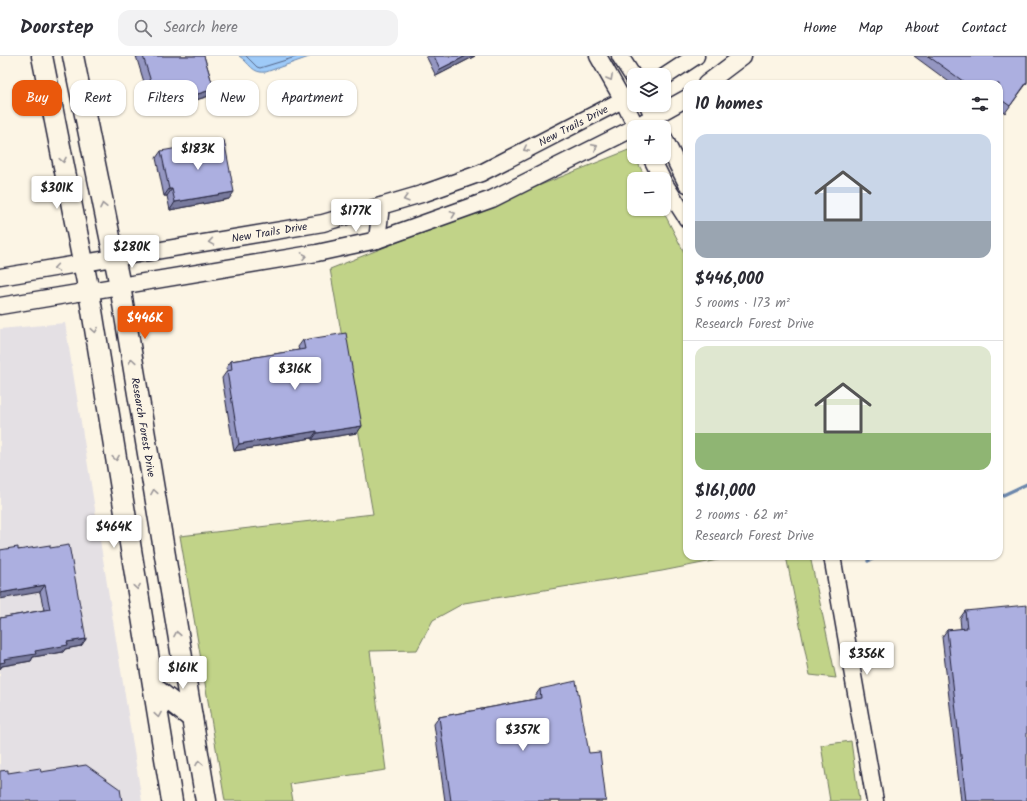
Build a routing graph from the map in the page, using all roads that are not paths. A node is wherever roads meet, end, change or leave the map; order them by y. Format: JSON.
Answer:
{"nodes":[{"id":1,"x":42,"y":56,"type":"edge"},
{"id":2,"x":73,"y":56,"type":"edge"},
{"id":3,"x":598,"y":56,"type":"edge"},
{"id":4,"x":620,"y":56,"type":"edge"},
{"id":5,"x":696,"y":56,"type":"edge"},
{"id":6,"x":743,"y":56,"type":"edge"},
{"id":7,"x":628,"y":68,"type":"edge"},
{"id":8,"x":671,"y":72,"type":"edge"},
{"id":9,"x":711,"y":80,"type":"edge"},
{"id":10,"x":627,"y":94,"type":"edge"},
{"id":11,"x":627,"y":98,"type":"edge"},
{"id":12,"x":683,"y":100,"type":"edge"},
{"id":13,"x":653,"y":116,"type":"edge"},
{"id":14,"x":627,"y":131,"type":"edge"},
{"id":15,"x":671,"y":152,"type":"edge"},
{"id":16,"x":683,"y":176,"type":"edge"},
{"id":17,"x":671,"y":194,"type":"edge"},
{"id":18,"x":381,"y":206,"type":"junction"},
{"id":19,"x":360,"y":212,"type":"junction"},
{"id":20,"x":683,"y":213,"type":"edge"},
{"id":21,"x":377,"y":240,"type":"junction"},
{"id":22,"x":114,"y":258,"type":"junction"},
{"id":23,"x":84,"y":263,"type":"junction"},
{"id":24,"x":0,"y":277,"type":"edge"},
{"id":25,"x":120,"y":286,"type":"junction"},
{"id":26,"x":89,"y":292,"type":"junction"},
{"id":27,"x":0,"y":306,"type":"edge"},
{"id":28,"x":833,"y":560,"type":"edge"},
{"id":29,"x":154,"y":688,"type":"junction"},
{"id":30,"x":192,"y":718,"type":"junction"},
{"id":31,"x":172,"y":801,"type":"edge"},
{"id":32,"x":206,"y":801,"type":"edge"},
{"id":33,"x":875,"y":801,"type":"edge"}],
"edges":[{"from":1,"to":23,"type":"main road","one_way":true},
{"from":22,"to":2,"type":"main road","name":"Research Forest Drive","one_way":true},
{"from":3,"to":10,"type":"street","one_way":true},
{"from":4,"to":7,"type":"street"},
{"from":5,"to":8,"type":"street"},
{"from":6,"to":9,"type":"street"},
{"from":11,"to":18,"type":"street","name":"New Trails Drive","one_way":true},
{"from":12,"to":13,"type":"street"},
{"from":21,"to":14,"type":"street","one_way":true},
{"from":15,"to":16,"type":"street"},
{"from":17,"to":20,"type":"street"},
{"from":18,"to":19,"type":"street","name":"New Trails Drive"},
{"from":18,"to":21,"type":"street"},
{"from":19,"to":21,"type":"street"},
{"from":19,"to":22,"type":"street","name":"New Trails Drive","one_way":true},
{"from":25,"to":21,"type":"street","one_way":true},
{"from":22,"to":23,"type":"street","name":"New Trails Drive"},
{"from":22,"to":25,"type":"main road","name":"Research Forest Drive"},
{"from":23,"to":24,"type":"street","name":"New Trails Drive","one_way":true},
{"from":23,"to":26,"type":"main road"},
{"from":25,"to":26,"type":"street"},
{"from":30,"to":25,"type":"main road","name":"Research Forest Drive","one_way":true},
{"from":26,"to":27,"type":"street"},
{"from":26,"to":29,"type":"main road","one_way":true},
{"from":28,"to":33,"type":"street"},
{"from":29,"to":30,"type":"main road"},
{"from":29,"to":31,"type":"main road","one_way":true},
{"from":32,"to":30,"type":"main road","name":"Research Forest Drive","one_way":true}]}
